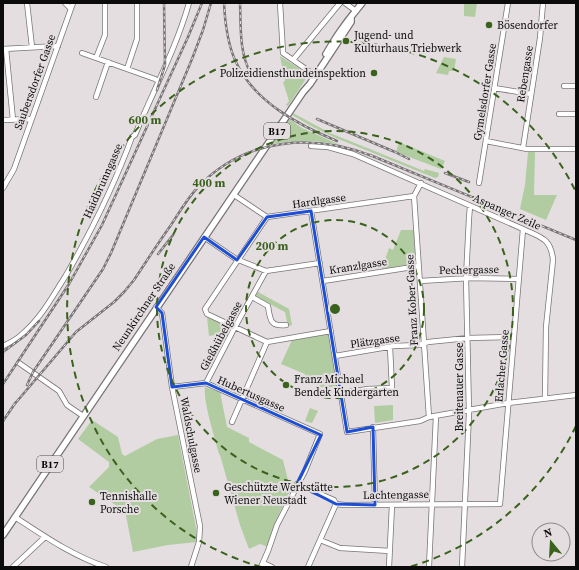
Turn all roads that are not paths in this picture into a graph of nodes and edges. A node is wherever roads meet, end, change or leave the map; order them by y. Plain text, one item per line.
1 (27, 3) edge
2 (65, 3) edge
3 (73, 3) edge
4 (105, 3) edge
5 (137, 3) edge
6 (189, 3) edge
7 (280, 3) edge
8 (340, 3) edge
9 (345, 3) edge
10 (362, 3) edge
11 (508, 3) edge
12 (543, 3) edge
13 (71, 9) junction
14 (356, 11) junction
15 (351, 18) junction
16 (58, 46) junction
17 (32, 47) junction
18 (5, 49) edge
19 (82, 54) dead end
20 (96, 58) junction
21 (293, 60) junction
22 (108, 62) junction
23 (127, 69) junction
24 (313, 74) junction
25 (158, 82) junction
26 (564, 86) dead end
27 (576, 86) edge
28 (494, 88) junction
29 (303, 92) junction
30 (531, 94) junction
31 (96, 97) dead end
32 (559, 114) dead end
33 (576, 114) edge
34 (31, 119) junction
35 (3, 120) edge
36 (13, 120) junction
37 (486, 141) junction
38 (311, 146) dead end
39 (523, 148) junction
40 (576, 149) edge
41 (421, 183) junction
42 (479, 183) dead end
43 (3, 188) edge
44 (234, 194) junction
45 (414, 196) junction
46 (470, 206) junction
47 (311, 211) junction
48 (267, 217) junction
49 (523, 229) junction
50 (204, 237) junction
51 (238, 260) junction
52 (320, 263) junction
53 (419, 266) junction
54 (266, 271) junction
55 (466, 278) junction
56 (518, 279) junction
57 (323, 281) junction
58 (420, 281) junction
59 (252, 297) junction
60 (156, 307) junction
61 (286, 325) dead end
62 (235, 327) junction
63 (331, 331) junction
64 (513, 337) junction
65 (468, 338) junction
66 (267, 342) junction
67 (424, 343) junction
68 (390, 347) junction
69 (3, 348) edge
70 (335, 356) junction
71 (19, 363) dead end
72 (206, 383) junction
73 (172, 387) junction
74 (342, 393) junction
75 (576, 395) edge
76 (546, 398) junction
77 (242, 400) junction
78 (508, 403) junction
79 (469, 410) junction
80 (83, 416) junction
81 (436, 416) junction
82 (429, 417) junction
83 (232, 422) dead end
84 (373, 427) junction
85 (297, 484) junction
86 (336, 504) junction
87 (431, 504) junction
88 (465, 504) junction
89 (500, 504) joint
90 (374, 505) junction
91 (392, 505) junction
92 (15, 516) junction
93 (3, 535) edge
94 (45, 537) junction
95 (320, 540) junction
96 (390, 551) junction
97 (262, 565) edge
98 (13, 567) edge
99 (106, 567) edge
100 (191, 567) edge
101 (272, 567) edge
102 (308, 567) edge
103 (389, 567) edge
104 (429, 567) edge
105 (462, 567) edge

1 - 17 street
2 - 13 street
3 - 13 street, Saubersdorfer Gasse
4 - 20 street
5 - 23 street
6 - 25 street, Haidbrunngasse
7 - 21 street
8 - 21 street
9 - 14 street
10 - 14 main road, Neunkirchner Straße / B17
11 - 28 street, Gymelsdorfer Gasse
12 - 30 street, Rebengasse
13 - 16 street, Saubersdorfer Gasse
14 - 15 main road, Neunkirchner Straße / B17
15 - 24 main road, Neunkirchner Straße / B17
15 - 29 main road, Neunkirchner Straße / B17
16 - 17 street
16 - 34 street, Saubersdorfer Gasse
17 - 18 street
18 - 36 street
19 - 20 street
20 - 22 street
21 - 24 street
22 - 23 street
22 - 31 street
23 - 25 street
24 - 29 main road, Neunkirchner Straße / B17
25 - 69 street, Haidbrunngasse
26 - 27 street
28 - 30 street
28 - 37 street, Gymelsdorfer Gasse
29 - 44 main road, Neunkirchner Straße / B17
30 - 39 street, Rebengasse
32 - 33 street
34 - 36 street
34 - 43 street, Saubersdorfer Gasse
35 - 36 street
37 - 39 street
37 - 42 street, Gymelsdorfer Gasse
38 - 41 street, Aspanger Zeile
39 - 40 street
41 - 45 street
41 - 46 street, Aspanger Zeile
44 - 48 street
44 - 50 main road, Neunkirchner Straße / B17
45 - 47 street, Hardlgasse
45 - 53 street, Franz Kober-Gasse
46 - 49 street, Aspanger Zeile
46 - 55 street, Breitenauer Gasse
47 - 48 street, Hardlgasse
47 - 52 street
48 - 51 street
49 - 56 street, Erlacher Gasse
49 - 76 street, Aspanger Zeile
50 - 51 street
50 - 60 main road, Neunkirchner Straße / B17
51 - 54 street
51 - 62 street
52 - 54 street
52 - 57 street
53 - 57 street, Kranzlgasse
53 - 58 street, Franz Kober-Gasse
54 - 59 street, Gießhübelgasse
55 - 56 street, Pechergasse
55 - 58 street, Pechergasse
55 - 65 street, Breitenauer Gasse
56 - 64 street, Erlacher Gasse
57 - 63 street
58 - 67 street, Franz Kober-Gasse
59 - 61 street, Gießhübelgasse
59 - 62 street, Gießhübelgasse
60 - 73 street, Waldschulgasse
60 - 80 main road, Neunkirchner Straße / B17
62 - 66 street
62 - 72 street, Gießhübelgasse
63 - 66 street
63 - 70 street
64 - 65 street, Plätzgasse
64 - 78 street, Erlacher Gasse
65 - 67 street, Plätzgasse
65 - 79 street, Breitenauer Gasse
66 - 77 street
67 - 68 street, Plätzgasse
67 - 82 street, Franz Kober-Gasse
68 - 70 street, Plätzgasse
68 - 74 street
70 - 74 street
71 - 80 street
72 - 73 street, Hubertusgasse
72 - 77 street, Hubertusgasse
73 - 100 street, Waldschulgasse
74 - 84 street
75 - 76 street
76 - 78 street
77 - 83 street
77 - 85 street, Hubertusgasse
78 - 79 street
78 - 89 street, Erlacher Gasse
79 - 81 street
79 - 88 street, Breitenauer Gasse
80 - 92 main road, Neunkirchner Straße / B17
81 - 82 street
81 - 87 street
82 - 84 street
84 - 90 street
85 - 86 street
85 - 97 street
86 - 90 street, Lachtengasse
86 - 95 street
87 - 88 street, Lachtengasse
87 - 91 street, Lachtengasse
87 - 104 street
88 - 89 street, Lachtengasse
88 - 105 street, Breitenauer Gasse
90 - 91 street, Lachtengasse
91 - 96 street
92 - 93 main road, Neunkirchner Straße / B17
92 - 94 street
94 - 98 street
94 - 99 street
95 - 96 street
95 - 102 street
96 - 103 street
97 - 101 street

